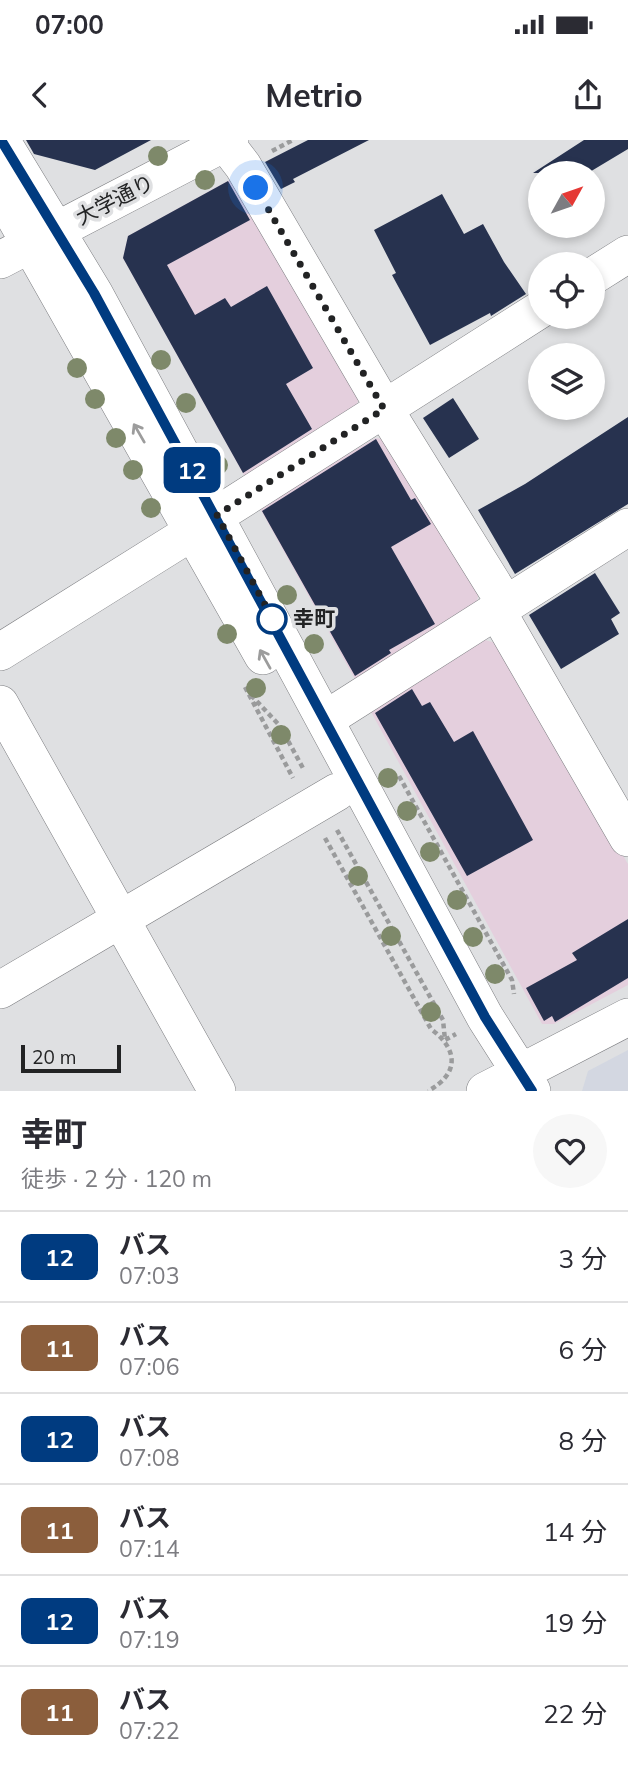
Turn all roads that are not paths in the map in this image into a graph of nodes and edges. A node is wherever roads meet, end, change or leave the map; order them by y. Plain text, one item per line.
1 (1, 140) edge
2 (226, 141) edge
3 (0, 191) edge
4 (29, 245) edge
5 (628, 254) edge
6 (605, 268) edge
7 (528, 317) edge
8 (384, 409) junction
9 (206, 523) junction
10 (628, 527) edge
11 (501, 608) junction
12 (0, 652) edge
13 (0, 704) edge
14 (326, 719) junction
15 (323, 800) junction
16 (628, 838) edge
17 (121, 919) junction
18 (0, 990) edge
19 (628, 1017) edge
20 (507, 1086) edge
21 (217, 1091) edge

1 - 4 street
2 - 4 street, 大学通り
2 - 8 street
3 - 4 street
4 - 9 street
5 - 6 street
7 - 8 street
8 - 9 street
8 - 11 street
9 - 12 street
9 - 14 street
15 -> 9 street
10 - 11 street
11 - 14 street
11 - 16 street
13 - 17 street
14 - 20 street
15 - 17 street
15 - 20 street
17 - 18 street
17 - 21 street
19 - 20 street

